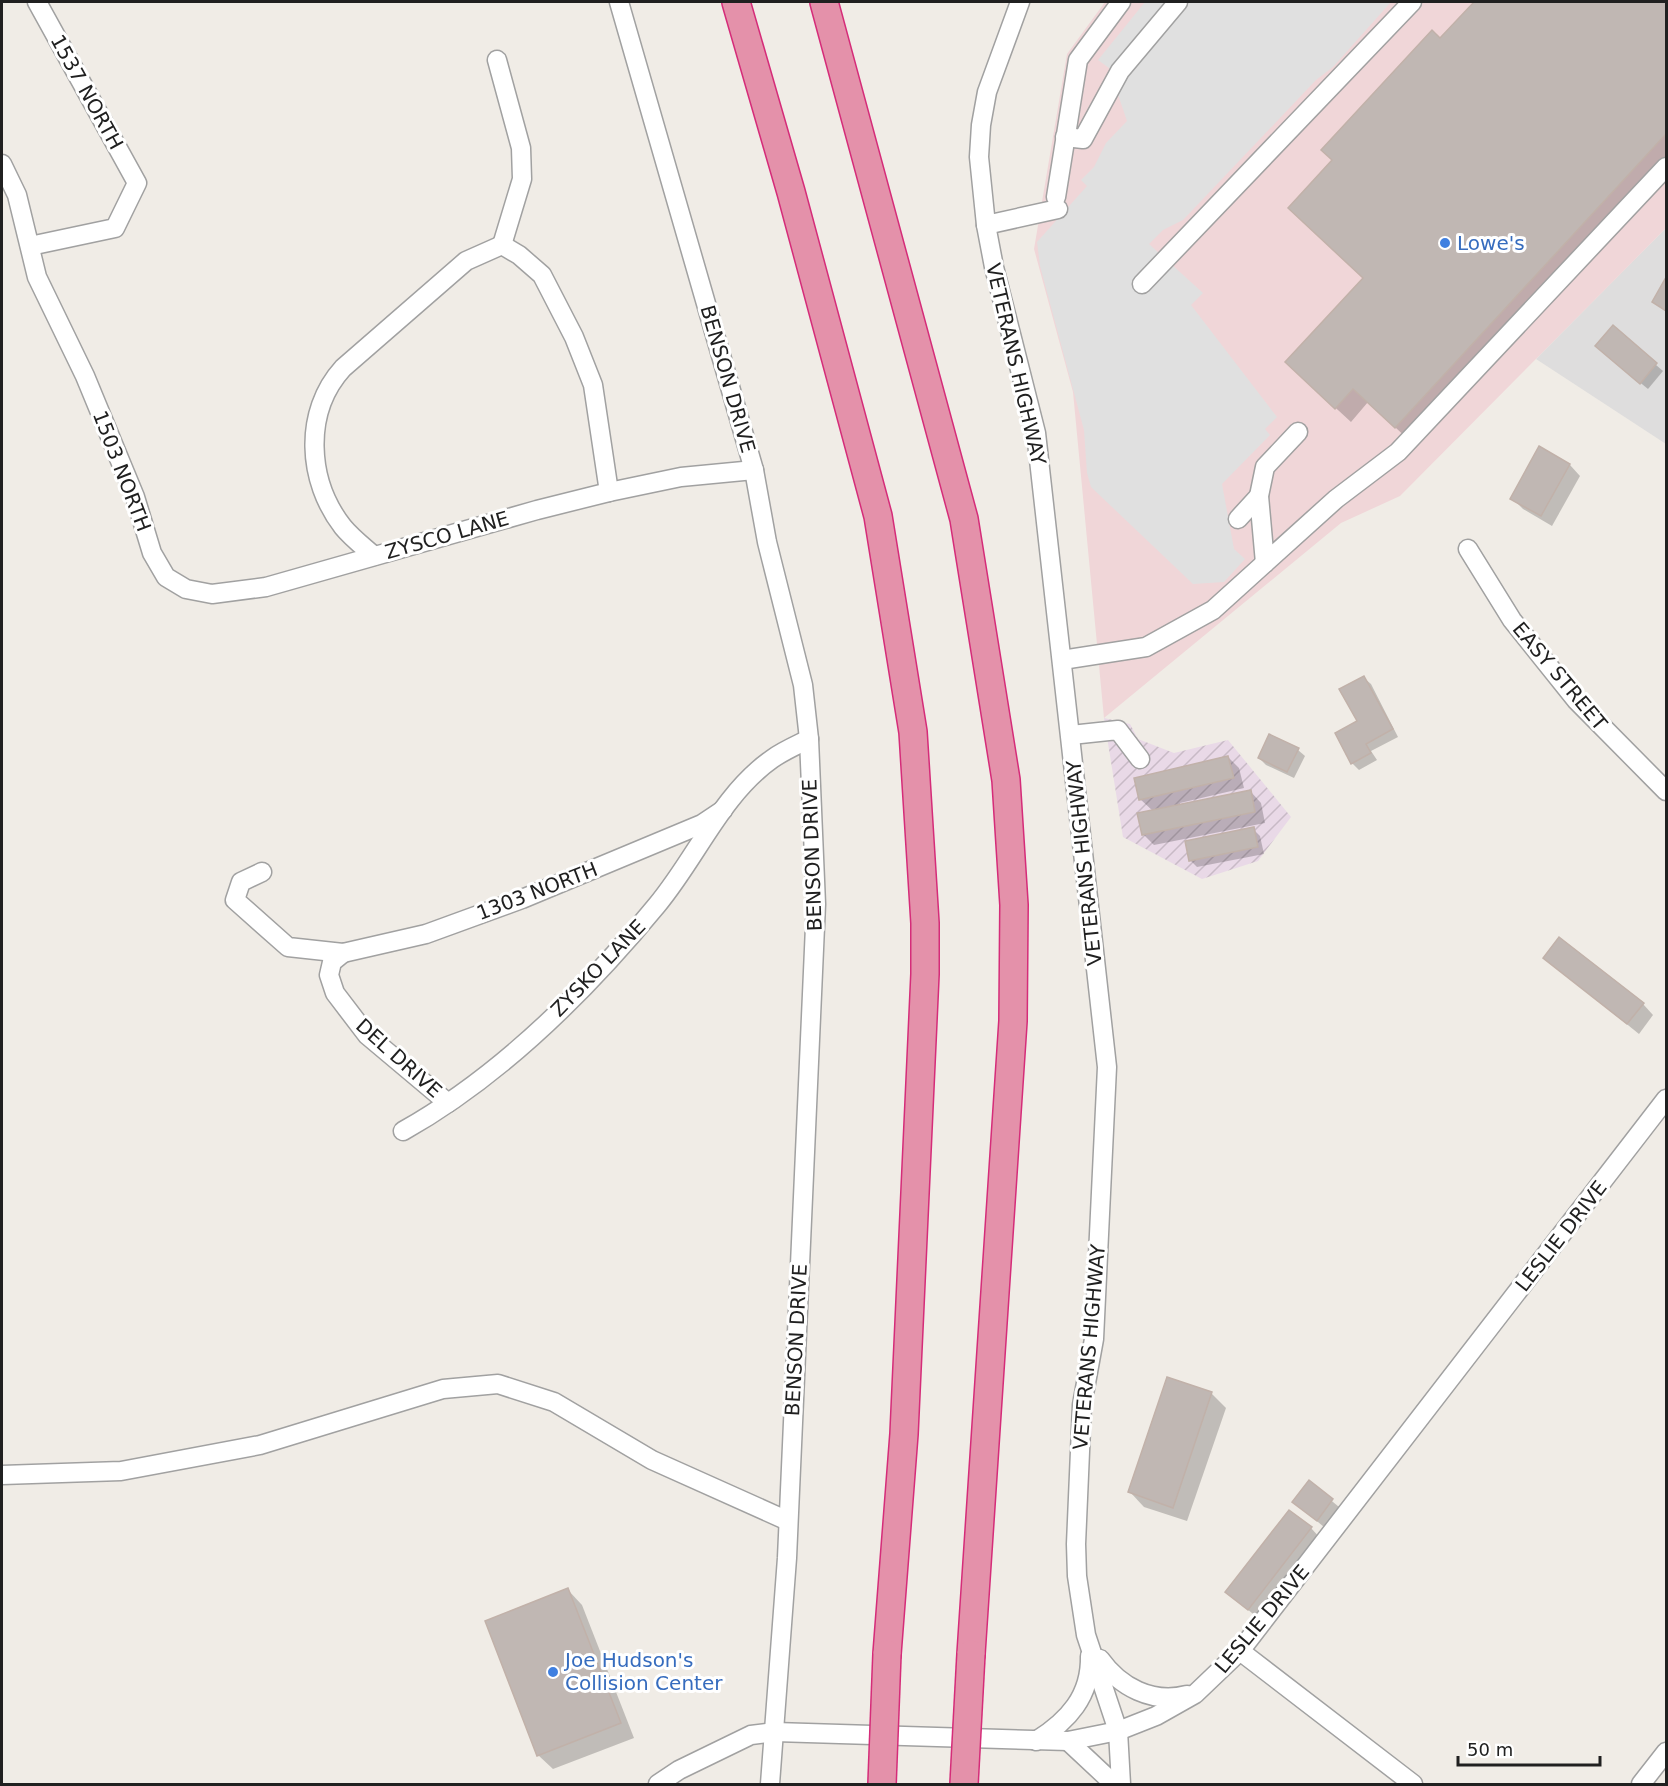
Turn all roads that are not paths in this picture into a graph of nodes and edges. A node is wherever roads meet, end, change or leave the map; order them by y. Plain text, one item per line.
1 (37, 2) edge
2 (619, 2) edge
3 (736, 2) edge
4 (824, 2) edge
5 (1020, 2) edge
6 (1121, 2) edge
7 (1178, 2) edge
8 (1413, 2) edge
9 (497, 60) dead end
10 (1065, 137) junction
11 (2, 164) edge
12 (1666, 167) edge
13 (986, 225) junction
14 (502, 245) junction
15 (30, 246) junction
16 (1142, 284) dead end
17 (1298, 432) dead end
18 (754, 470) junction
19 (609, 492) junction
20 (1259, 496) junction
21 (1238, 519) dead end
22 (1468, 549) dead end
23 (374, 556) junction
24 (1265, 563) junction
25 (1062, 660) junction
26 (1071, 735) junction
27 (808, 739) junction
28 (1140, 759) dead end
29 (1666, 791) edge
30 (723, 810) junction
31 (262, 872) dead end
32 (343, 953) junction
33 (1666, 1099) edge
34 (448, 1103) junction
35 (403, 1131) dead end
36 (2, 1475) edge
37 (788, 1521) junction
38 (1090, 1645) junction
39 (1240, 1651) junction
40 (1195, 1694) junction
41 (1118, 1731) junction
42 (775, 1732) junction
43 (1036, 1741) junction
44 (1068, 1741) junction
45 (1666, 1752) edge
46 (658, 1785) edge
47 (770, 1785) edge
48 (882, 1785) edge
49 (964, 1785) edge
50 (1114, 1785) edge
51 (1121, 1785) edge
52 (1413, 1785) edge
53 (1641, 1785) edge

1 - 15 street, 1537 NORTH
2 - 18 street, BENSON DRIVE
3 - 48 highway, bridge
4 - 49 highway, bridge
5 - 13 street, VETERANS HIGHWAY
6 - 10 street
7 - 10 street
8 - 16 street
9 - 14 street
10 - 13 street
11 - 15 street, 1503 NORTH
12 - 24 street
13 - 25 street, VETERANS HIGHWAY
14 - 19 street
14 - 23 street, ZYSCO LANE
15 - 23 street, 1503 NORTH
17 - 20 street
18 - 19 street, ZYSCO LANE
18 - 27 street, BENSON DRIVE
19 - 23 street, ZYSCO LANE
20 - 21 street
20 - 24 street
22 - 29 street, EASY STREET
24 - 25 street
25 - 26 street, VETERANS HIGHWAY
26 - 28 street
26 - 38 street, VETERANS HIGHWAY
27 - 30 street
27 - 37 street, BENSON DRIVE
30 - 32 street, 1303 NORTH
30 - 34 street, ZYSKO LANE
31 - 32 street, 1303 NORTH
32 - 34 street, DEL DRIVE
33 - 39 street, LESLIE DRIVE
34 - 35 street, ZYSKO LANE
36 - 37 street
37 - 42 street, BENSON DRIVE
38 - 40 street
38 - 41 street, VETERANS HIGHWAY
38 - 43 street
39 - 40 street, LESLIE DRIVE
39 - 52 street
40 - 41 street, LESLIE DRIVE
41 - 44 street, LESLIE DRIVE
41 - 51 street, VETERANS HIGHWAY
42 - 43 street, LESLIE DRIVE
42 - 46 street, LESLIE DRIVE
42 - 47 street, BENSON DRIVE
43 - 44 street, LESLIE DRIVE
44 - 50 street
45 - 53 street

